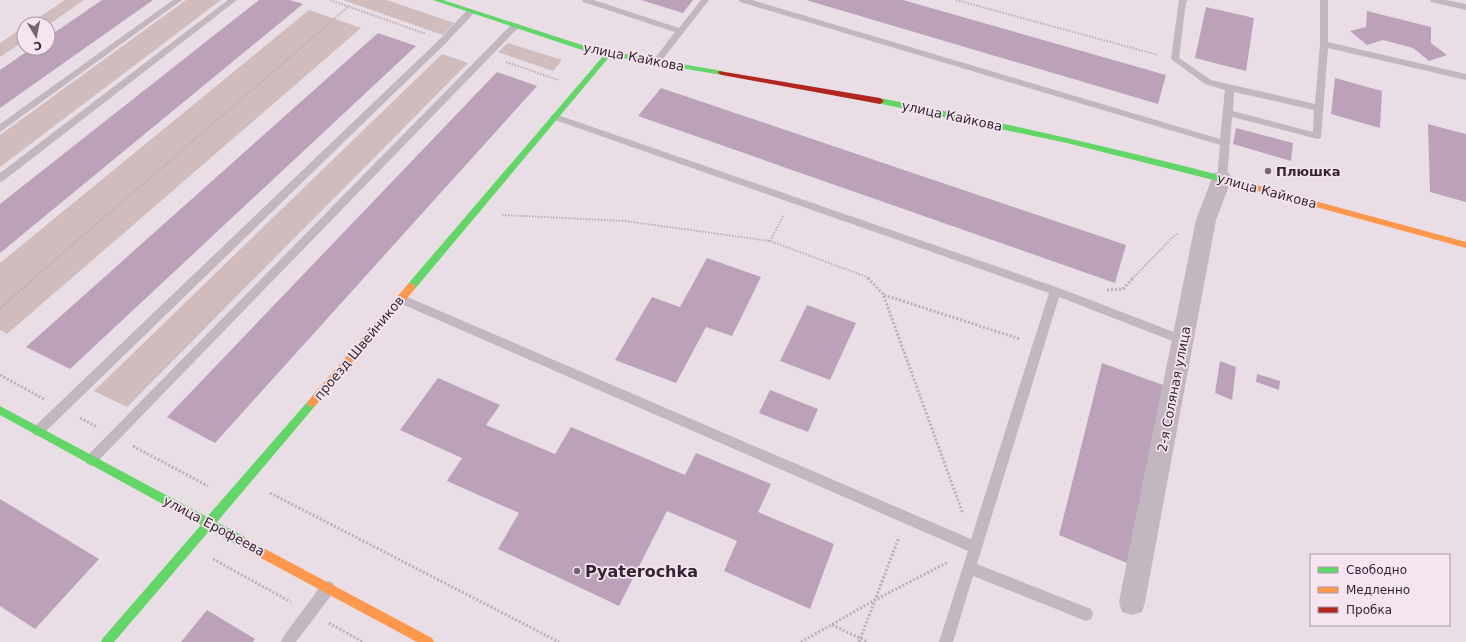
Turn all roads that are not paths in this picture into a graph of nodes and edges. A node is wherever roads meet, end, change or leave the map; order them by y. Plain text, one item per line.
1 (178, 0) edge
2 (233, 0) edge
3 (436, 0) edge
4 (586, 0) edge
5 (705, 0) edge
6 (743, 0) edge
7 (1184, 0) edge
8 (1324, 0) edge
9 (1434, 0) edge
10 (1466, 7) edge
11 (470, 12) junction
12 (515, 26) junction
13 (680, 30) junction
14 (1324, 44) junction
15 (609, 53) junction
16 (656, 62) junction
17 (1466, 77) edge
18 (1230, 88) junction
19 (1319, 108) junction
20 (1229, 113) junction
21 (555, 117) junction
22 (0, 129) edge
23 (1224, 143) junction
24 (0, 178) edge
25 (1222, 178) junction
26 (1466, 245) edge
27 (1055, 291) junction
28 (400, 299) junction
29 (1183, 340) junction
30 (0, 410) edge
31 (38, 431) junction
32 (91, 460) junction
33 (210, 524) junction
34 (976, 548) junction
35 (970, 568) junction
36 (328, 588) junction
37 (1132, 602) dead end
38 (1086, 614) dead end
39 (107, 642) edge
40 (288, 642) edge
41 (428, 642) edge
42 (946, 642) edge

1 - 22 lane
2 - 24 lane
3 - 11 street, улица Кайкова
4 - 13 lane
5 - 13 lane
6 - 23 lane
7 - 18 lane
8 - 14 lane
9 - 10 lane
11 - 12 street, улица Кайкова
11 - 31 lane
12 - 15 street, улица Кайкова
12 - 32 lane
13 - 16 lane
14 - 17 lane
14 - 19 lane
15 - 16 street, улица Кайкова
15 - 21 street, проезд Швейников
16 - 25 street, улица Кайкова
18 - 19 lane
18 - 20 lane
19 - 20 lane
20 - 23 lane
21 - 27 lane
21 - 28 street, проезд Швейников
23 - 25 lane
25 - 26 street, улица Кайкова
25 - 29 street, 2-я Соляная улица
27 - 29 lane
27 - 34 lane
28 - 33 street, проезд Швейников
28 - 34 lane
29 - 37 street, 2-я Соляная улица
30 - 31 street, улица Ерофеева
31 - 32 street, улица Ерофеева
32 - 33 street, улица Ерофеева
33 - 36 street, улица Ерофеева
33 - 39 street, проезд Швейников
34 - 35 lane
35 - 38 lane
35 - 42 lane
36 - 40 lane
36 - 41 street, улица Ерофеева

